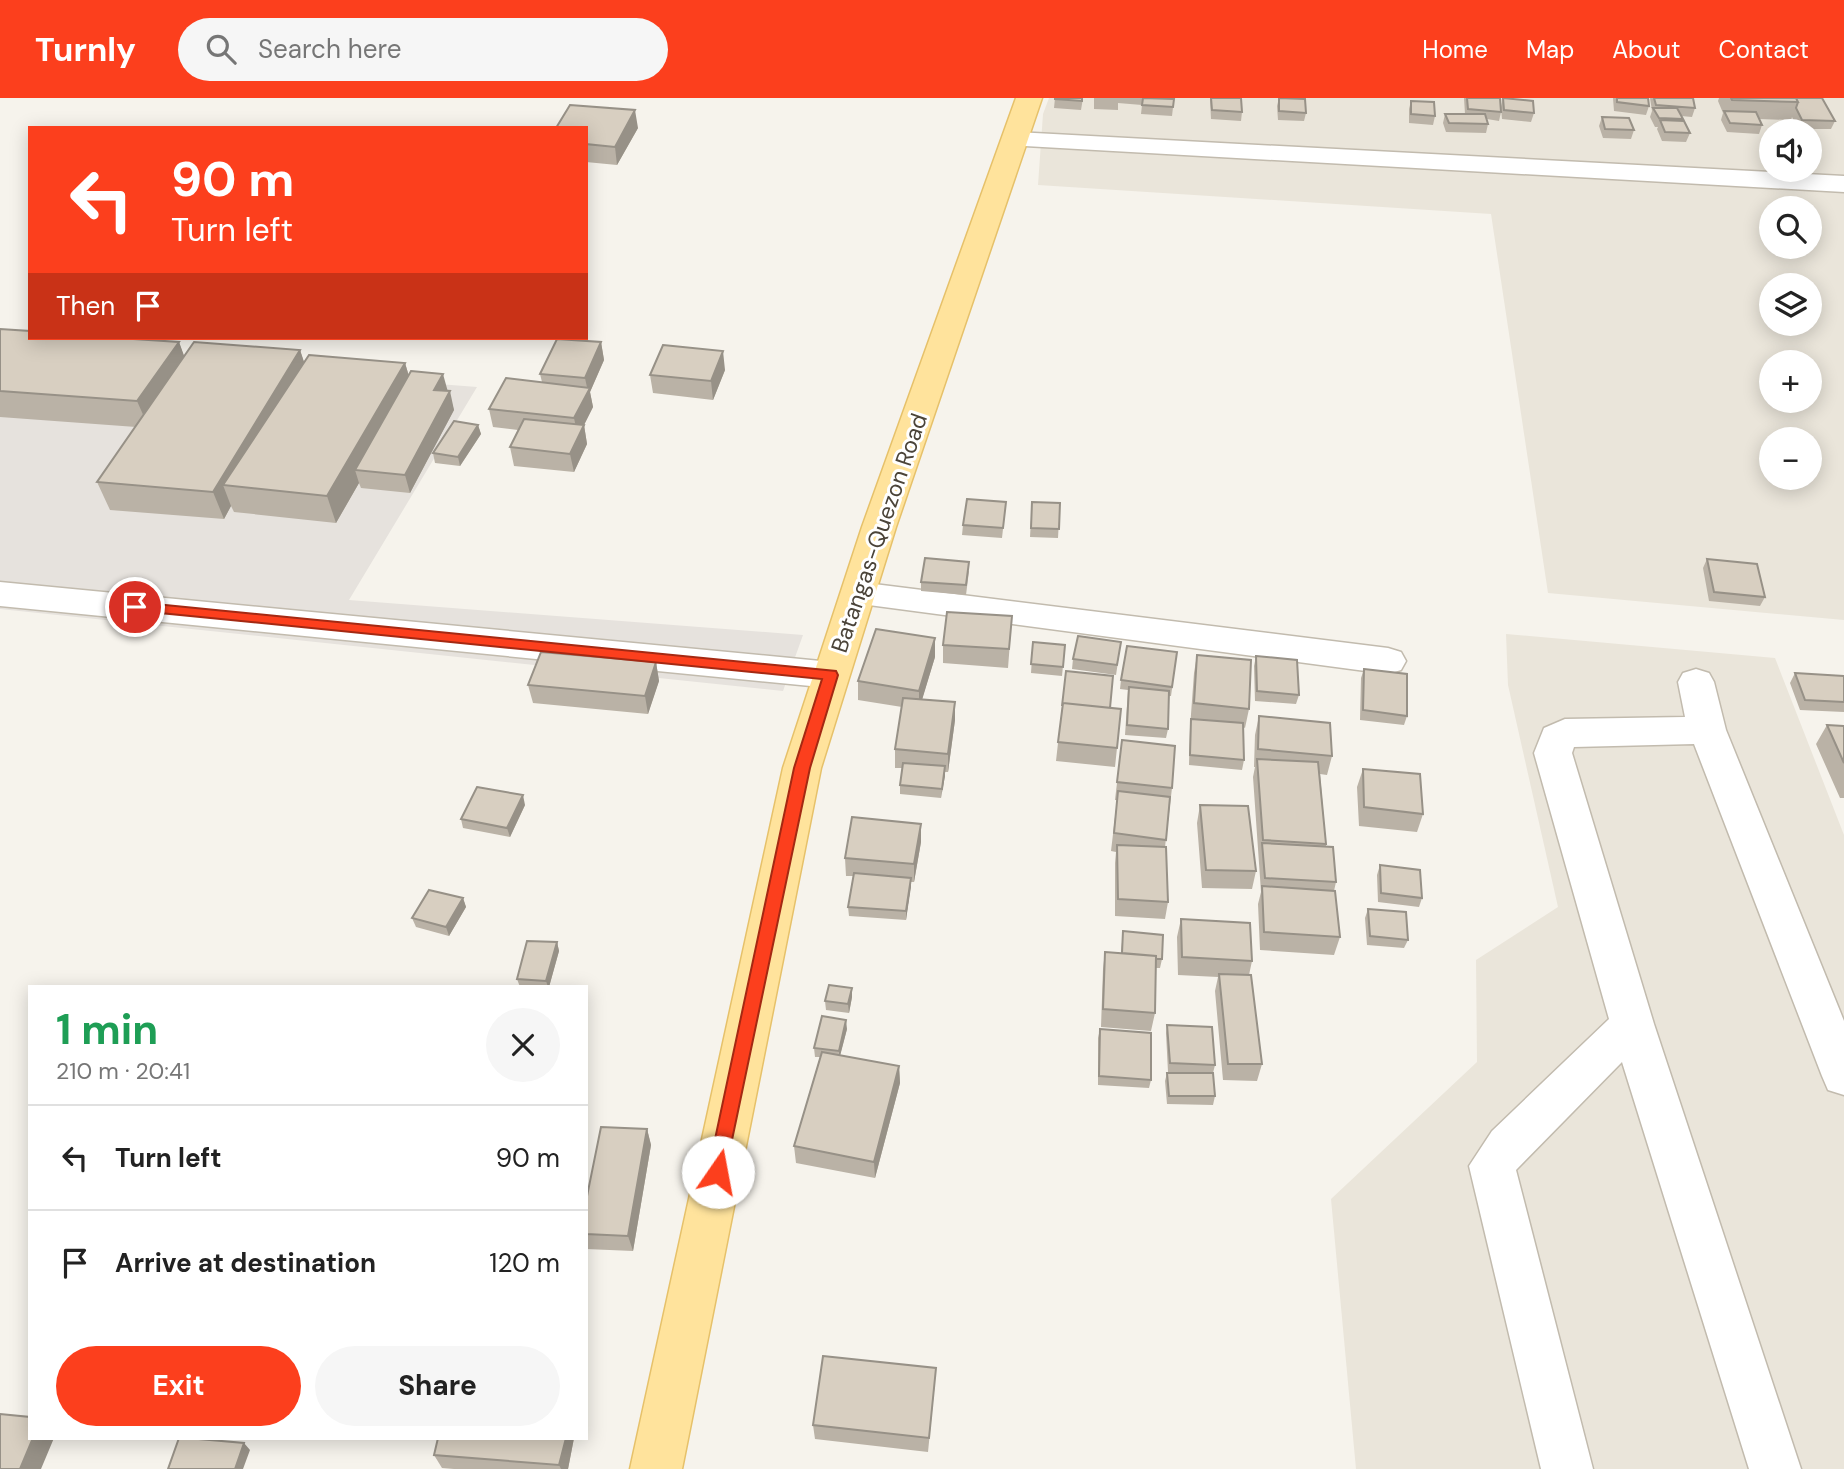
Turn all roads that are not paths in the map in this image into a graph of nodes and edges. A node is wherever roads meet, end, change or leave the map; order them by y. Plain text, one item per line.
1 (1029, 98) edge
2 (1015, 140) junction
3 (1844, 184) edge
4 (0, 594) edge
5 (858, 594) junction
6 (1388, 662) dead end
7 (831, 675) junction
8 (1696, 682) dead end
9 (1707, 730) junction
10 (1632, 1024) junction
11 (1844, 1076) edge
12 (656, 1469) edge
13 (1567, 1469) edge
14 (1775, 1469) edge

1 - 2 main road, Batangas-Quezon Road
2 - 3 street
2 - 5 main road, Batangas-Quezon Road
4 - 7 street
5 - 6 street
5 - 7 main road, Batangas-Quezon Road
7 - 12 main road, Batangas-Quezon Road
8 - 9 street
9 - 10 street
9 - 11 street
10 - 13 street
10 - 14 street

